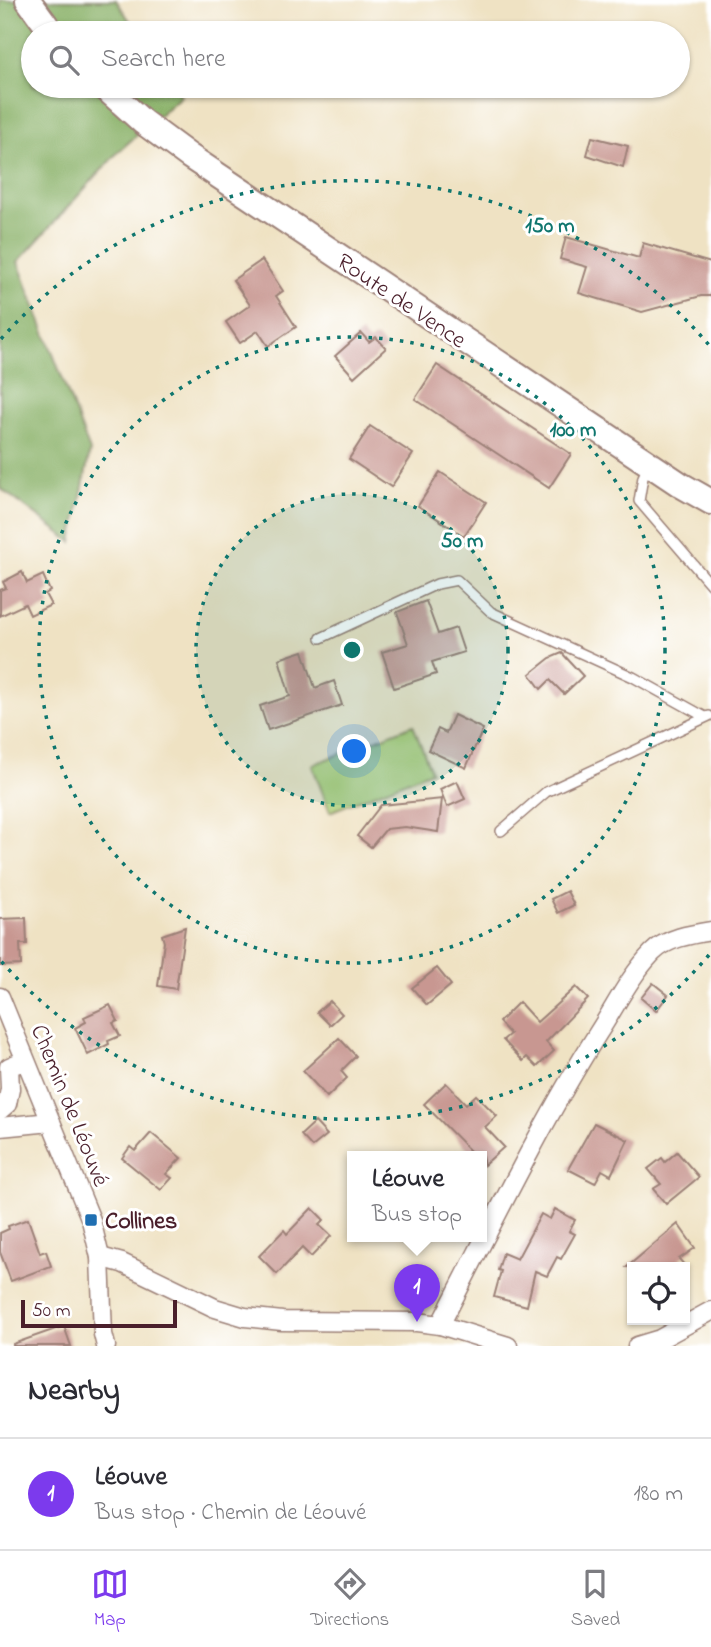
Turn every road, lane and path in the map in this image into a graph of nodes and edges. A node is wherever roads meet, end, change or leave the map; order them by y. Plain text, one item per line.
1 (28, 0) edge
2 (43, 21) edge
3 (116, 98) edge
4 (649, 464) junction
5 (711, 502) edge
6 (711, 585) edge
7 (321, 638) dead end
8 (708, 716) edge
9 (501, 831) dead end
10 (711, 931) edge
11 (0, 997) edge
12 (25, 1060) junction
13 (0, 1110) edge
14 (51, 1122) junction
15 (0, 1126) edge
16 (487, 1236) edge
17 (484, 1242) edge
18 (100, 1257) junction
19 (711, 1311) edge
20 (440, 1325) junction
21 (106, 1346) edge
22 (508, 1346) edge
23 (637, 1346) edge

1 - 2 main road
3 - 4 main road, Route de Vence
4 - 5 main road, Route de Vence
4 - 6 lane
7 - 8 lane
8 - 9 lane
10 - 16 street
11 - 12 street, Chemin de Léouvé
12 - 13 street
12 - 14 street, Chemin de Léouvé
14 - 15 street
14 - 18 street, Chemin de Léouvé
17 - 20 street
18 - 20 street
18 - 21 street, Chemin de Léouvé
19 - 23 street
20 - 22 street

